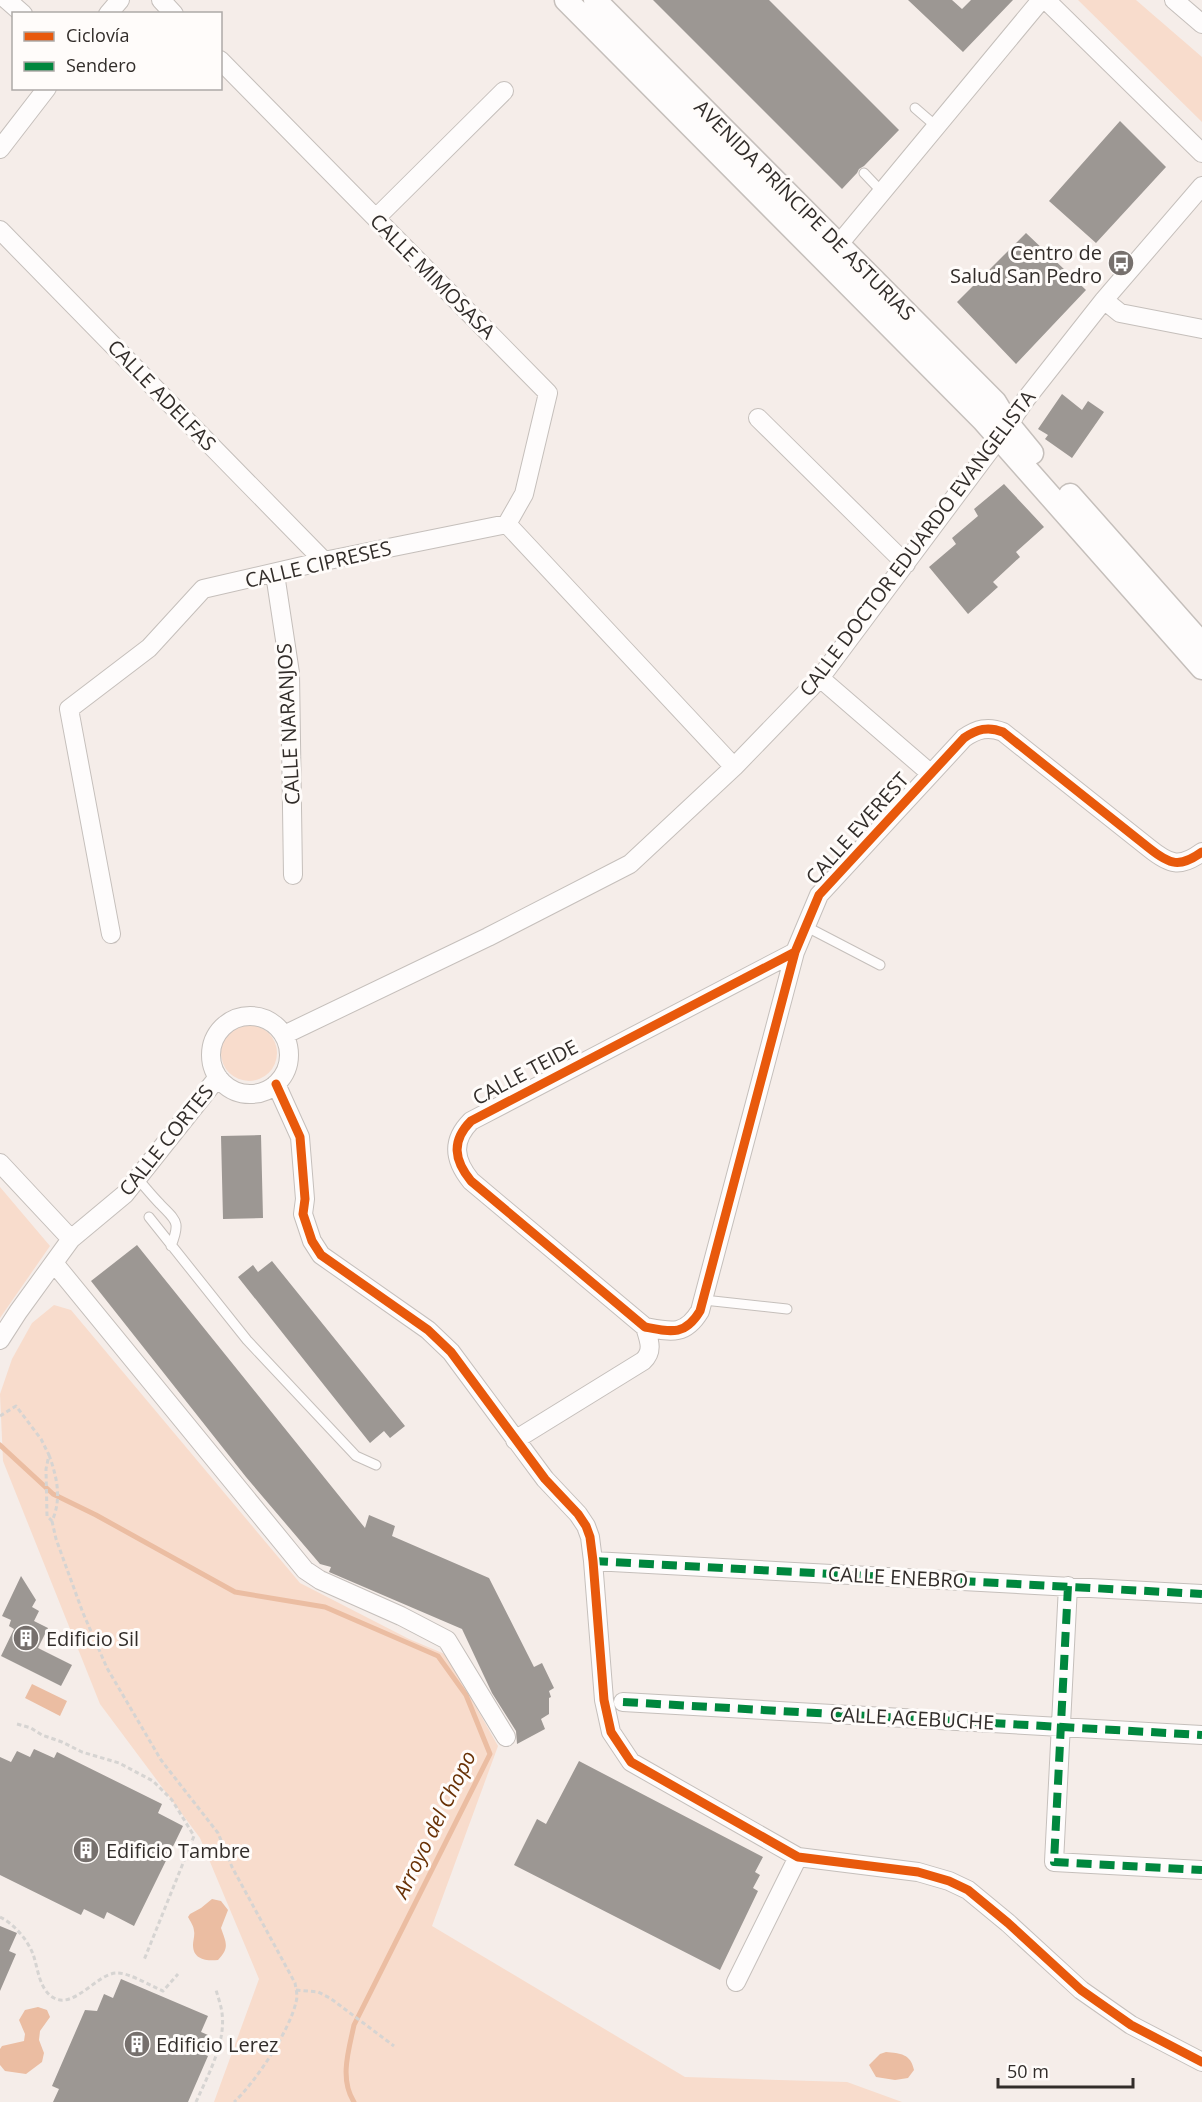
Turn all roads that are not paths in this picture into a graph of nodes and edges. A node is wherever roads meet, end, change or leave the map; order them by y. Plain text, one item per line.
1 (7, 0) edge
2 (120, 0) edge
3 (161, 0) edge
4 (566, 0) edge
5 (595, 0) edge
6 (1041, 0) edge
7 (1046, 0) edge
8 (1174, 0) edge
9 (0, 8) edge
10 (21, 12) edge
11 (110, 12) edge
12 (172, 12) edge
13 (1202, 24) edge
14 (222, 62) edge
15 (45, 90) edge
16 (504, 91) dead end
17 (915, 108) dead end
18 (937, 127) junction
19 (0, 149) edge
20 (1202, 153) edge
21 (864, 173) dead end
22 (1202, 186) edge
23 (882, 192) junction
24 (376, 218) junction
25 (0, 230) edge
26 (839, 244) junction
27 (1104, 300) junction
28 (1202, 329) edge
29 (758, 418) dead end
30 (1004, 431) junction
31 (507, 524) junction
32 (324, 561) junction
33 (906, 564) junction
34 (275, 574) junction
35 (1202, 644) edge
36 (1202, 668) edge
37 (820, 678) junction
38 (734, 767) junction
39 (930, 773) junction
40 (1202, 852) edge
41 (293, 875) dead end
42 (805, 926) junction
43 (111, 934) dead end
44 (795, 952) junction
45 (880, 965) dead end
46 (284, 1035) junction
47 (218, 1077) junction
48 (276, 1084) junction
49 (0, 1163) edge
50 (137, 1178) junction
51 (149, 1217) dead end
52 (71, 1239) junction
53 (171, 1246) junction
54 (54, 1263) junction
55 (704, 1299) junction
56 (786, 1309) dead end
57 (645, 1327) junction
58 (0, 1340) edge
59 (515, 1440) junction
60 (376, 1465) dead end
61 (593, 1561) junction
62 (1068, 1586) junction
63 (1202, 1594) edge
64 (623, 1702) dead end
65 (1062, 1727) junction
66 (1202, 1735) edge
67 (506, 1737) dead end
68 (798, 1857) junction
69 (1202, 1870) edge
70 (736, 1982) dead end
71 (1202, 2062) edge

1 - 9 street
1 - 10 street
2 - 11 street
3 - 12 street
4 - 30 street, AVENIDA PRÍNCIPE DE ASTURIAS
5 - 26 street, AVENIDA PRÍNCIPE DE ASTURIAS
6 - 18 street
7 - 20 street
8 - 13 street
14 - 24 street, CALLE MIMOSASA
15 - 19 street
16 - 24 street
17 - 18 lane
18 - 23 street
21 - 23 lane
22 - 27 street, CALLE DOCTOR EDUARDO EVANGELISTA
23 - 26 street
24 - 31 street, CALLE MIMOSASA
25 - 32 street, CALLE ADELFAS
26 - 30 street, AVENIDA PRÍNCIPE DE ASTURIAS
27 - 28 street
27 - 30 street, CALLE DOCTOR EDUARDO EVANGELISTA
29 - 33 street
30 - 33 street, CALLE DOCTOR EDUARDO EVANGELISTA
30 - 35 street
30 - 36 street
31 - 32 street, CALLE CIPRESES
31 - 38 street
32 - 34 street, CALLE CIPRESES
33 - 37 street, CALLE DOCTOR EDUARDO EVANGELISTA
34 - 41 street, CALLE NARANJOS
34 - 43 street, CALLE CIPRESES
37 - 38 street, CALLE DOCTOR EDUARDO EVANGELISTA
37 - 39 street
38 - 46 street, CALLE DOCTOR EDUARDO EVANGELISTA
39 - 40 street, CALLE EVEREST
39 - 42 street, CALLE EVEREST
42 - 44 street, CALLE EVEREST
42 - 45 lane
44 - 55 street, CALLE EVEREST
44 - 57 street, CALLE TEIDE
46 - 47 street
46 - 48 street
47 - 48 street
47 - 50 street, CALLE CORTES
48 - 59 street
49 - 52 street
50 - 52 street, CALLE CORTES
50 - 53 lane
51 - 53 lane
52 - 54 street, CALLE CORTES
53 - 60 lane
54 - 58 street, CALLE CORTES
54 - 67 street
55 - 56 lane
55 - 57 street, CALLE EVEREST
57 - 59 street
59 - 61 street
61 - 62 street, CALLE ENEBRO
61 - 68 street
62 - 63 street, CALLE ENEBRO
62 - 65 street
64 - 65 street, CALLE ACEBUCHE
65 - 66 street, CALLE ACEBUCHE
65 - 69 street
68 - 70 street
68 - 71 street

